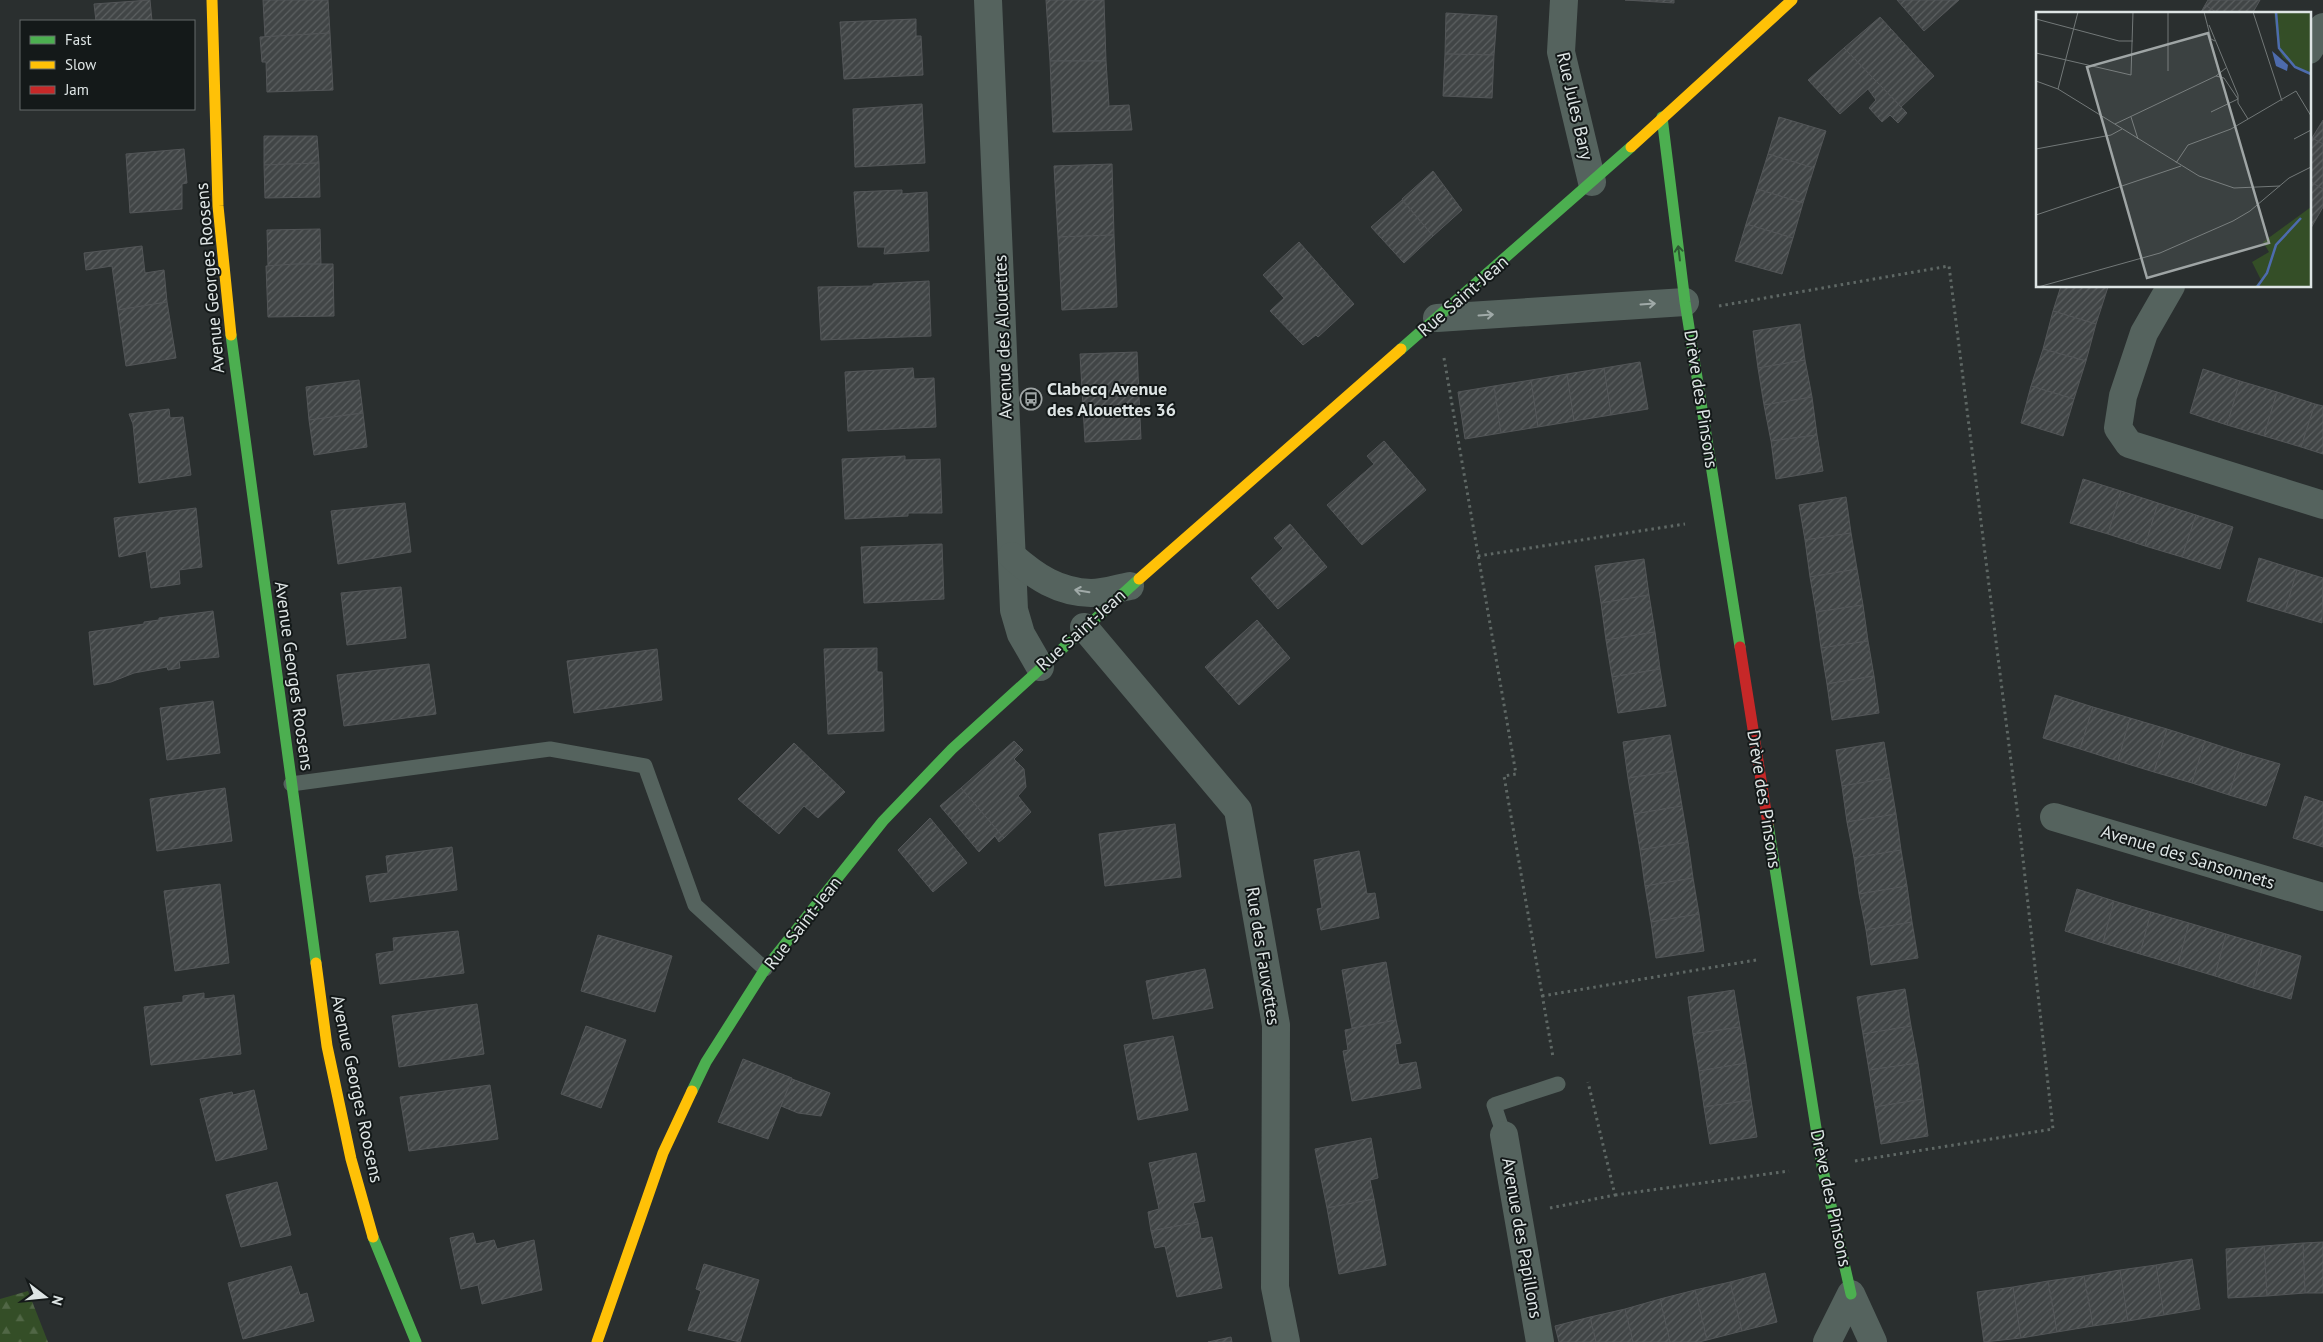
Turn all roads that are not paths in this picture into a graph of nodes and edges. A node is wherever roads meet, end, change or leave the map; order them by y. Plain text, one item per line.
1 (212, 0) edge
2 (988, 0) edge
3 (1564, 0) edge
4 (1792, 0) edge
5 (2323, 27) edge
6 (2310, 48) edge
7 (1662, 117) junction
8 (1592, 182) junction
9 (2170, 288) edge
10 (1686, 306) junction
11 (1437, 318) junction
12 (2323, 505) edge
13 (1012, 556) junction
14 (1130, 586) junction
15 (1084, 627) junction
16 (1040, 667) junction
17 (291, 784) junction
18 (2054, 816) dead end
19 (2323, 897) edge
20 (766, 969) junction
21 (1558, 1084) road end
22 (1504, 1135) joint
23 (1851, 1294) junction
24 (416, 1342) edge
25 (597, 1342) edge
26 (1286, 1342) edge
27 (1540, 1342) edge
28 (1827, 1342) edge
29 (1873, 1342) edge

1 - 17 street, Avenue Georges Roosens
2 - 13 street, Avenue des Alouettes
3 - 8 street, Rue Jules Bary
4 - 7 street, Rue Saint-Jean
5 - 6 street
7 - 8 street, Rue Saint-Jean
10 -> 7 street, Drève des Pinsons
8 - 11 street, Rue Saint-Jean
9 - 12 street
11 -> 10 street
10 - 23 street, Drève des Pinsons
11 - 14 street, Rue Saint-Jean
14 -> 13 street, Rue Saint-Jean
13 - 16 street, Avenue des Alouettes
14 - 15 street, Rue Saint-Jean
15 - 16 street, Rue Saint-Jean
15 - 26 street, Rue des Fauvettes
16 - 20 street, Rue Saint-Jean
17 - 20 lane
17 - 24 street, Avenue Georges Roosens
18 - 19 street, Avenue des Sansonnets
20 - 25 street, Rue Saint-Jean
21 - 22 lane
22 - 27 street, Avenue des Papillons
23 - 28 street
23 - 29 street, Drève des Pinsons

